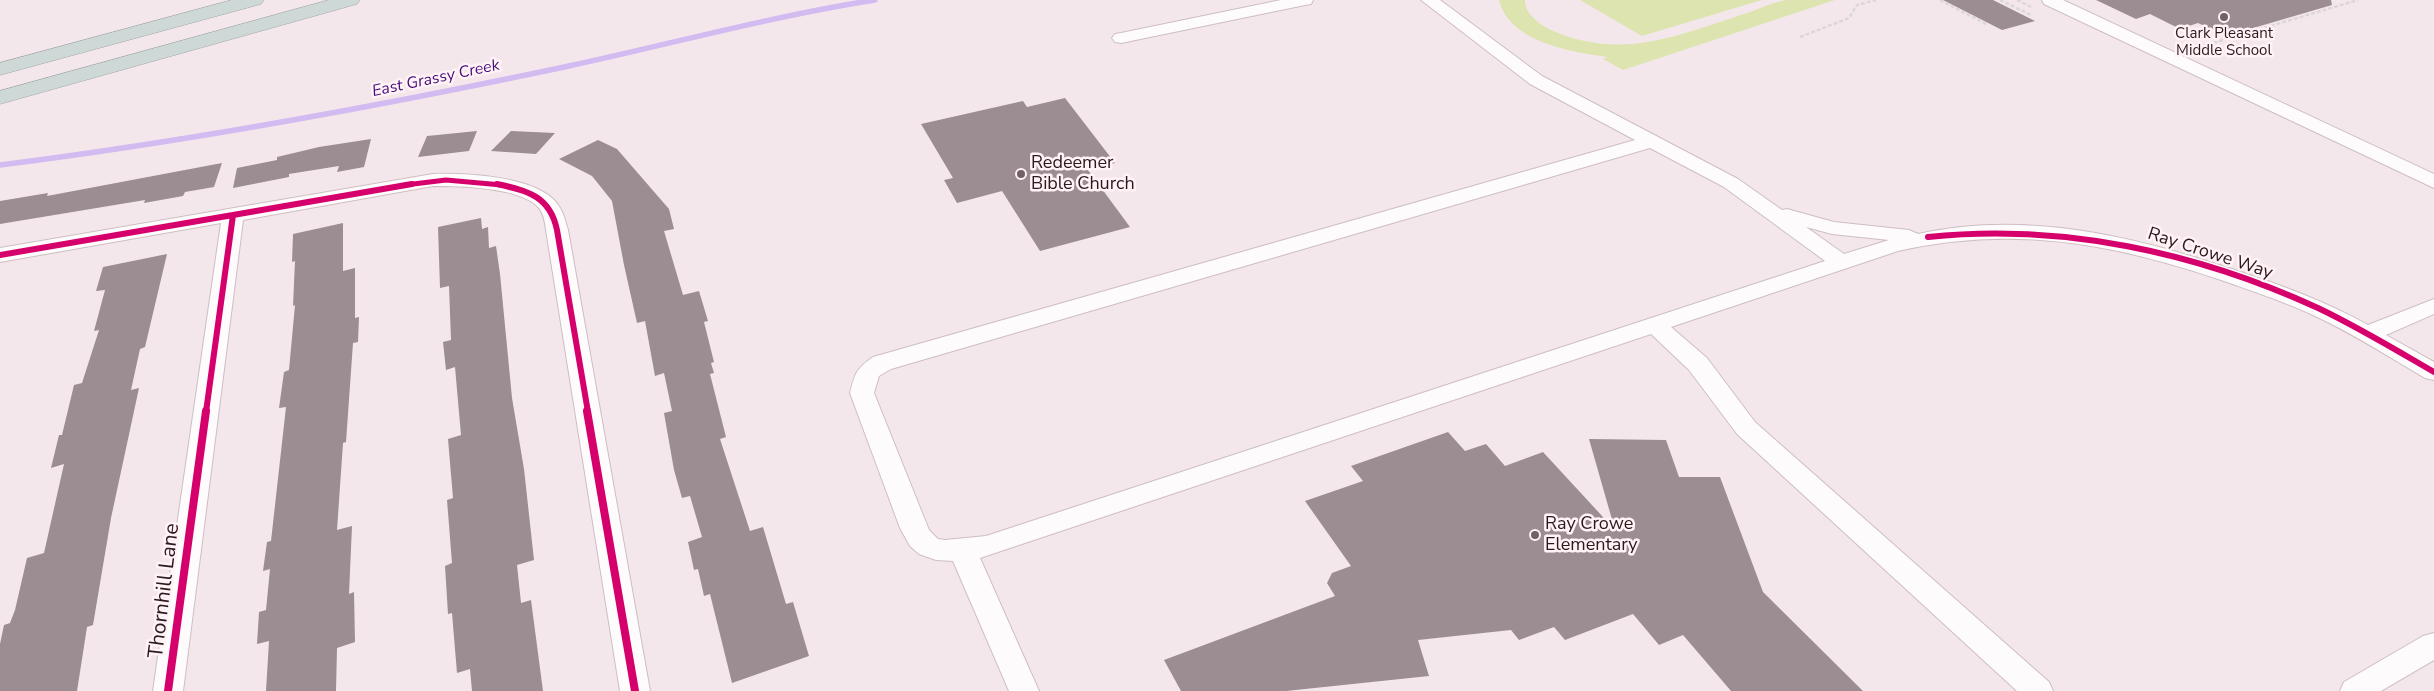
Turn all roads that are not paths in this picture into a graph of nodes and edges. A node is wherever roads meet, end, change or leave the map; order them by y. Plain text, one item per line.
1 (254, 0) edge
2 (350, 0) edge
3 (1305, 0) edge
4 (1430, 0) edge
5 (2050, 0) edge
6 (1121, 38) dead end
7 (0, 69) edge
8 (0, 98) edge
9 (1654, 141) junction
10 (2434, 182) edge
11 (1766, 208) junction
12 (233, 215) junction
13 (1928, 237) junction
14 (0, 255) edge
15 (1842, 263) junction
16 (2434, 306) edge
17 (1655, 325) junction
18 (2366, 334) junction
19 (2434, 372) edge
20 (962, 550) junction
21 (2434, 645) edge
22 (168, 691) edge
23 (636, 691) edge
24 (1024, 691) edge
25 (2038, 691) edge
26 (2355, 691) edge

1 - 7 highway
2 - 8 highway
3 - 6 street
4 - 9 street
5 - 10 street
9 - 11 street
9 - 20 street
11 - 13 street
11 - 15 street
12 - 14 street
12 - 22 street, Thornhill Lane
12 - 23 street
13 - 15 street
13 - 18 street, Ray Crowe Way
15 - 17 street
16 - 18 street
17 - 20 street
17 - 25 street
18 - 19 street, Ray Crowe Way
20 - 24 street
21 - 26 street

